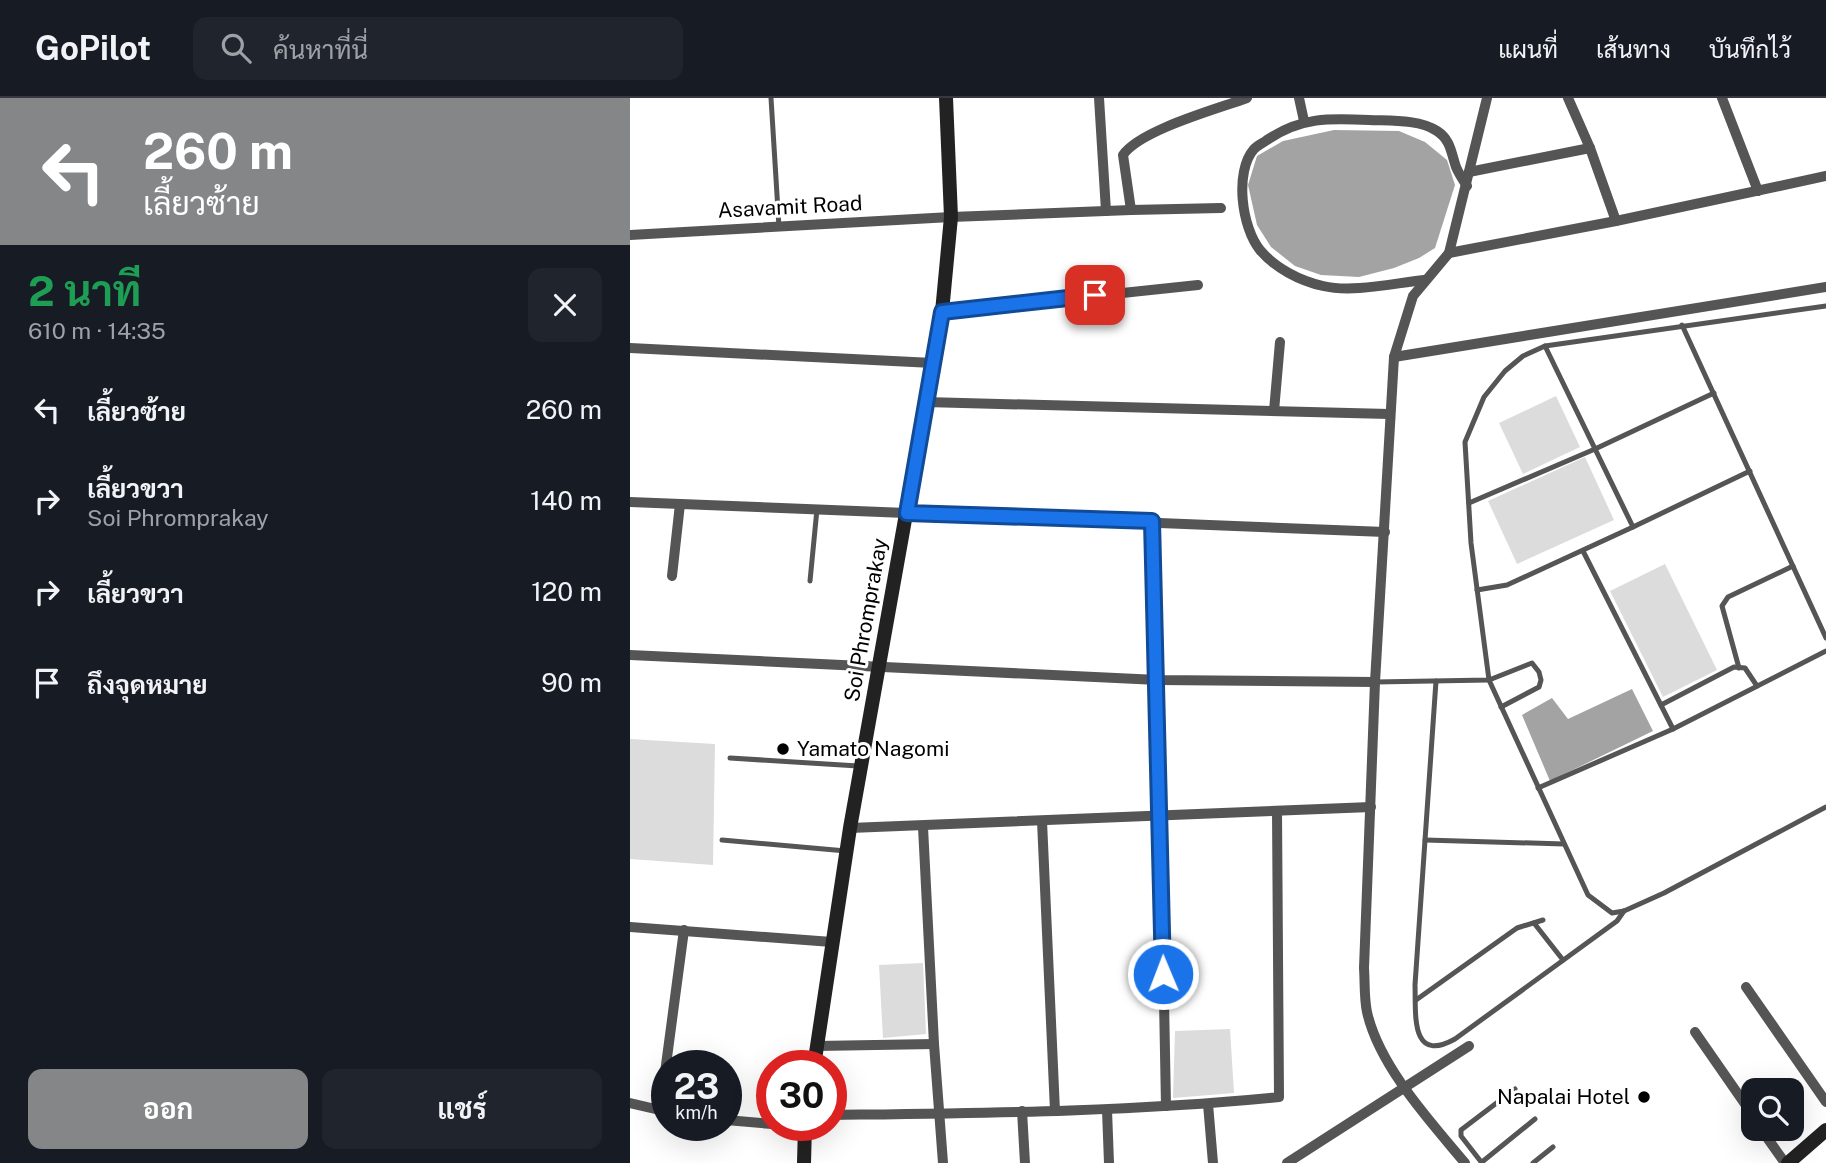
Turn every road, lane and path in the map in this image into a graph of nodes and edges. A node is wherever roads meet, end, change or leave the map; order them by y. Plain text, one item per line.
1 (771, 98) edge
2 (946, 98) edge
3 (1099, 98) edge
4 (1247, 98) edge
5 (1299, 98) edge
6 (1487, 98) edge
7 (1568, 98) edge
8 (1722, 98) edge
9 (1304, 121) junction
10 (1590, 148) junction
11 (1469, 172) junction
12 (1826, 176) edge
13 (1467, 186) junction
14 (1758, 191) junction
15 (1222, 208) dead end
16 (1131, 210) junction
17 (1106, 211) junction
18 (951, 216) junction
19 (1616, 221) junction
20 (779, 227) junction
21 (630, 235) edge
22 (1449, 253) junction
23 (1424, 281) junction
24 (1198, 285) dead end
25 (1826, 287) edge
26 (1826, 306) edge
27 (942, 312) junction
28 (1682, 325) junction
29 (1280, 342) dead end
30 (1545, 346) junction
31 (630, 348) edge
32 (1394, 357) junction
33 (933, 363) junction
34 (1714, 393) junction
35 (925, 402) junction
36 (1274, 411) junction
37 (1390, 414) junction
38 (1595, 449) junction
39 (1750, 471) junction
40 (630, 502) edge
41 (1469, 503) junction
42 (680, 504) junction
43 (817, 509) junction
44 (907, 513) junction
45 (1152, 521) junction
46 (1633, 527) junction
47 (1385, 532) junction
48 (1583, 551) junction
49 (1793, 566) junction
50 (672, 576) dead end
51 (810, 581) dead end
52 (1477, 590) junction
53 (1826, 638) edge
54 (1826, 651) edge
55 (630, 655) edge
56 (878, 666) junction
57 (1739, 668) junction
58 (1158, 680) junction
59 (1489, 680) junction
60 (1436, 681) junction
61 (1376, 682) junction
62 (1757, 686) junction
63 (1661, 705) junction
64 (1501, 707) junction
65 (1673, 729) junction
66 (730, 758) dead end
67 (861, 766) junction
68 (1538, 788) junction
69 (1371, 807) junction
70 (1826, 807) edge
71 (1277, 811) junction
72 (1160, 815) junction
73 (1042, 821) junction
74 (923, 827) junction
75 (850, 828) junction
76 (722, 840) dead end
77 (1425, 840) junction
78 (1564, 844) junction
79 (846, 851) junction
80 (1624, 911) junction
81 (1543, 920) dead end
82 (1534, 923) junction
83 (630, 927) edge
84 (684, 930) junction
85 (832, 942) junction
86 (1563, 960) junction
87 (1746, 987) dead end
88 (1416, 1000) junction
89 (1695, 1032) dead end
90 (934, 1044) junction
91 (1469, 1045) dead end
92 (817, 1046) junction
93 (670, 1050) edge
94 (816, 1050) edge
95 (1404, 1088) junction
96 (1515, 1089) dead end
97 (1741, 1098) edge
98 (1826, 1102) edge
99 (630, 1103) edge
100 (1208, 1104) junction
101 (1166, 1106) junction
102 (651, 1108) edge
103 (1107, 1110) junction
104 (1022, 1111) junction
105 (1055, 1111) junction
106 (941, 1114) junction
107 (847, 1115) edge
108 (1535, 1119) dead end
109 (1826, 1130) edge
110 (805, 1141) edge
111 (1771, 1141) edge
112 (1553, 1147) dead end
113 (804, 1163) edge
114 (943, 1163) edge
115 (1025, 1163) edge
116 (1109, 1163) edge
117 (1213, 1163) edge
118 (1287, 1163) edge
119 (1465, 1163) edge
120 (1482, 1163) edge
121 (1532, 1163) edge
122 (1788, 1163) edge

1 - 20 lane
2 - 18 street, Soi Phromprakay
3 - 17 street
4 - 16 street
5 - 9 street
6 - 11 street
7 - 10 street
8 - 14 street
9 - 13 street
9 - 23 street
10 - 11 street
10 - 19 street
11 - 13 street
12 - 14 street
13 - 22 street
14 - 19 street
15 - 16 street, Asavamit Road
16 - 17 street, Asavamit Road
17 - 18 street, Asavamit Road
18 - 20 street, Asavamit Road
18 - 27 street, Soi Phromprakay
19 - 22 street
20 - 21 street, Asavamit Road
22 - 23 street
23 - 32 street
24 - 27 street
25 - 32 street
26 - 28 lane
27 - 33 street, Soi Phromprakay
28 - 30 lane
28 - 34 lane
29 - 36 street
30 - 38 lane
30 - 41 lane
31 - 33 street
32 - 37 street
33 - 35 street, Soi Phromprakay
34 - 38 lane
34 - 39 lane
35 - 36 street
35 - 44 street, Soi Phromprakay
36 - 37 street
37 - 47 street
38 - 41 lane
38 - 46 lane
39 - 46 lane
39 - 49 lane
40 - 42 street
41 - 52 lane
42 - 43 street
42 - 50 street
43 - 44 street
43 - 51 lane
44 - 45 street
44 - 56 street, Soi Phromprakay
45 - 47 street
45 - 58 street
46 - 48 lane
47 - 61 street
48 - 52 lane
48 - 63 lane
49 - 53 lane
49 - 57 lane
52 - 59 lane
54 - 62 lane
55 - 56 street
56 - 58 street
56 - 67 street, Soi Phromprakay
57 - 62 lane
57 - 63 lane
58 - 61 street
58 - 72 street
59 - 60 lane
59 - 64 lane
59 - 64 lane
60 - 61 lane
60 - 77 lane
61 - 69 street
62 - 65 lane
63 - 65 lane
64 - 68 lane
65 - 68 lane
66 - 67 lane
67 - 75 street, Soi Phromprakay
68 - 78 lane
69 - 71 street
69 - 95 street
70 - 80 lane
71 - 72 street
71 - 100 street
72 - 73 street
72 - 101 street
73 - 74 street
73 - 105 street
74 - 75 street
74 - 90 street
75 - 79 street, Soi Phromprakay
76 - 79 lane
77 - 78 lane
77 - 88 lane
78 - 80 lane
79 - 85 street, Soi Phromprakay
80 - 86 lane
81 - 82 lane
82 - 86 lane
82 - 88 lane
83 - 84 street
84 - 85 street
84 - 93 street
85 - 92 street, Soi Phromprakay
86 - 88 lane
87 - 98 street
89 - 97 street
90 - 92 street
90 - 106 street
91 - 95 street
92 - 94 street, Soi Phromprakay
95 - 118 street
95 - 119 street
96 - 120 lane
99 - 102 street
100 - 101 street
100 - 117 street
101 - 103 street
103 - 105 street
103 - 116 street
104 - 105 street
104 - 106 street
104 - 115 street
106 - 107 street
106 - 114 street
108 - 120 lane
109 - 122 street
110 - 113 street
111 - 122 street
112 - 121 lane

